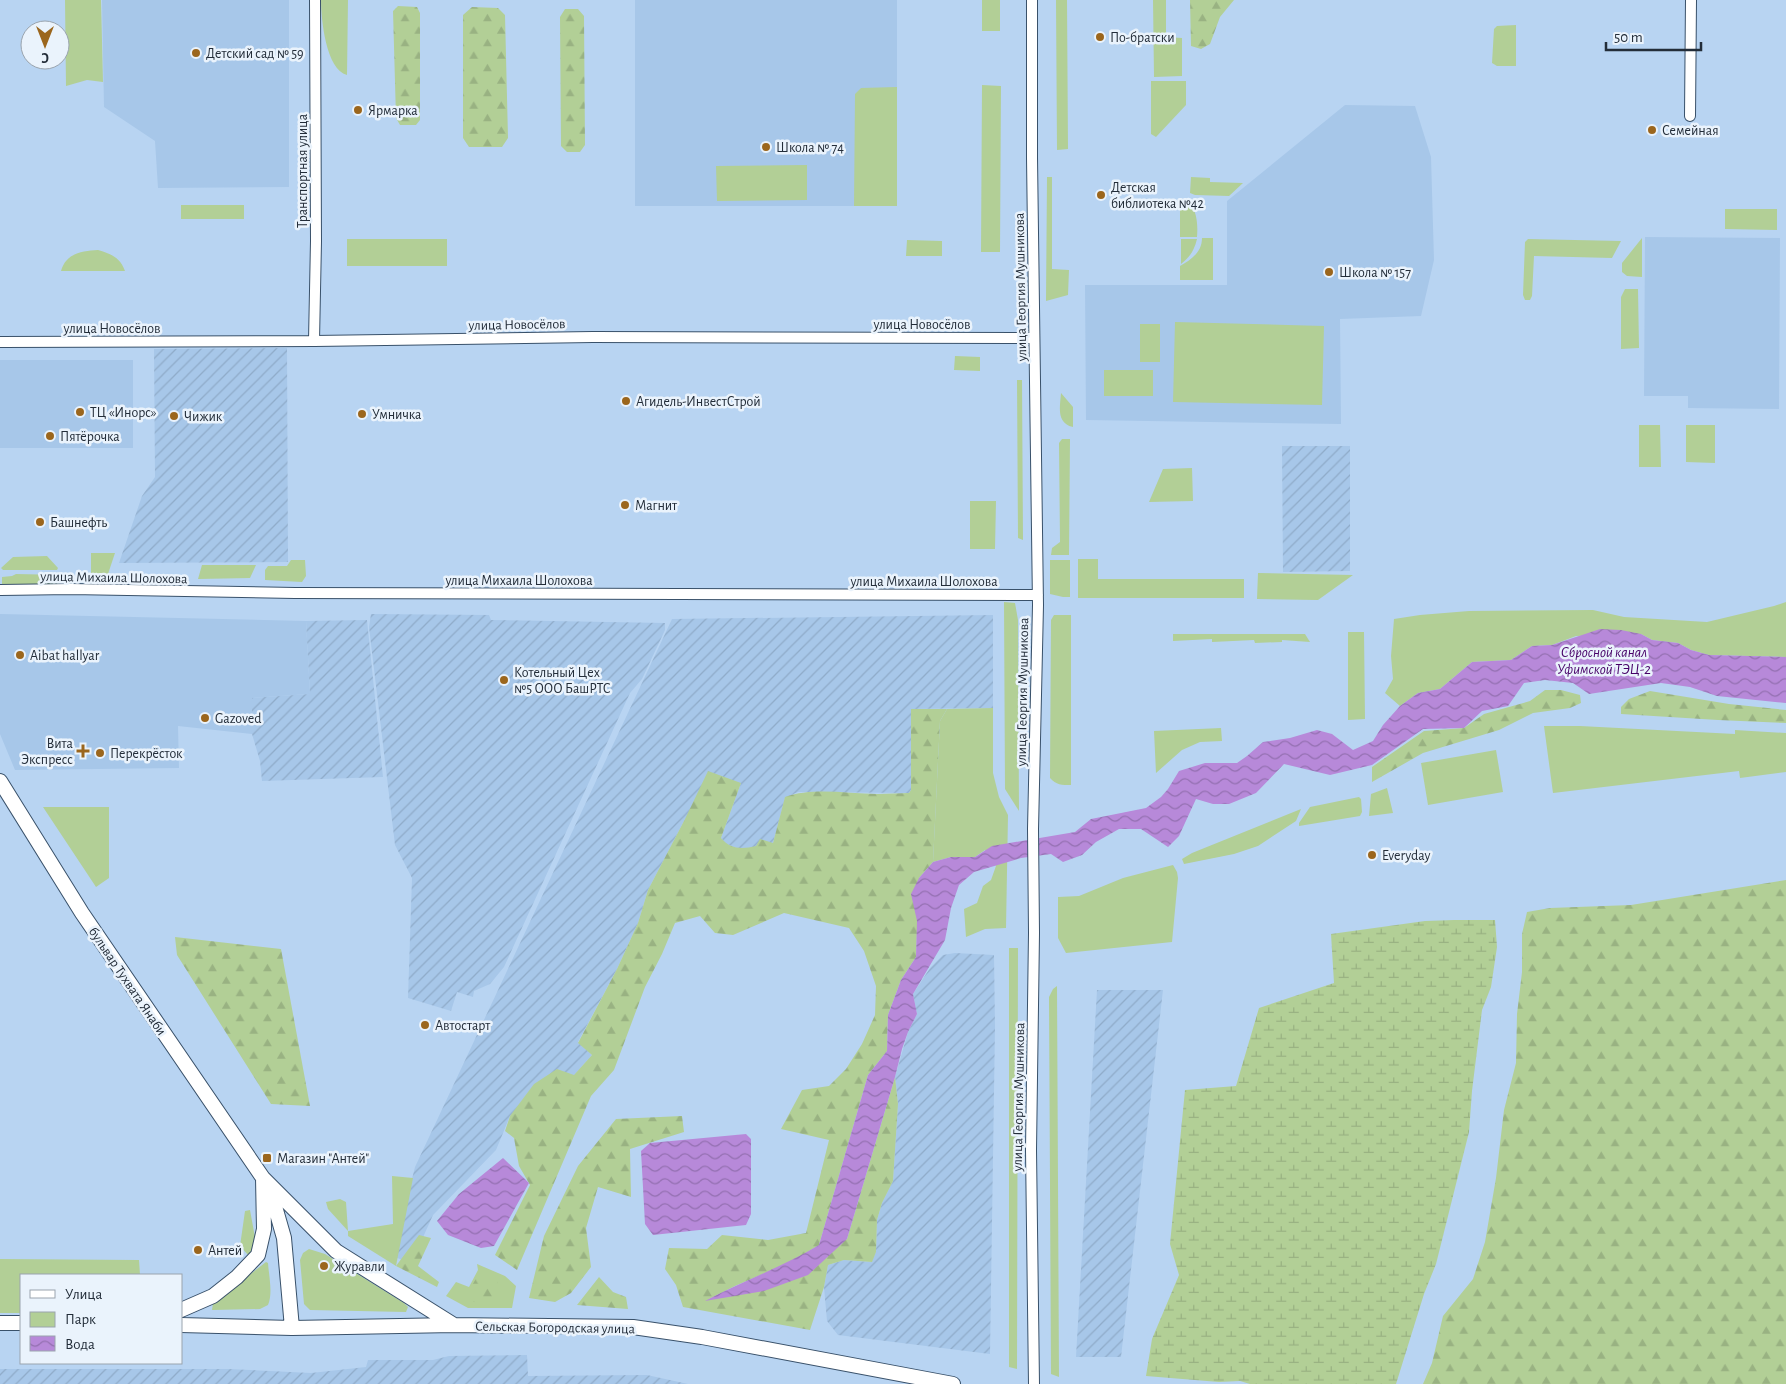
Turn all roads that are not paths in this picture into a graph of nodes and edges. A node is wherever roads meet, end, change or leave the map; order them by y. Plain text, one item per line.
1 (315, 0) edge
2 (1032, 0) edge
3 (1691, 0) edge
4 (1690, 116) dead end
5 (1034, 338) junction
6 (314, 341) junction
7 (0, 342) edge
8 (0, 590) edge
9 (1038, 595) junction
10 (0, 781) edge
11 (262, 1178) junction
12 (182, 1310) edge
13 (0, 1323) edge
14 (20, 1324) edge
15 (182, 1325) edge
16 (454, 1325) junction
17 (292, 1328) junction
18 (953, 1384) edge
19 (1034, 1384) edge

1 - 6 street, Транспортная улица
2 - 5 street, улица Георгия Мушникова
3 - 4 street
5 - 6 street, улица Новосёлов
5 - 9 street, улица Георгия Мушникова
6 - 7 street, улица Новосёлов
8 - 9 street, улица Михаила Шолохова
9 - 19 street, улица Георгия Мушникова
10 - 11 main road, бульвар Тухвата Янаби
11 - 12 main road
11 - 16 main road, бульвар Тухвата Янаби
11 - 17 main road, бульвар Тухвата Янаби
13 - 14 main road
15 - 17 main road, Сельская Богородская улица
16 - 17 main road, Сельская Богородская улица
16 - 18 main road, Сельская Богородская улица

